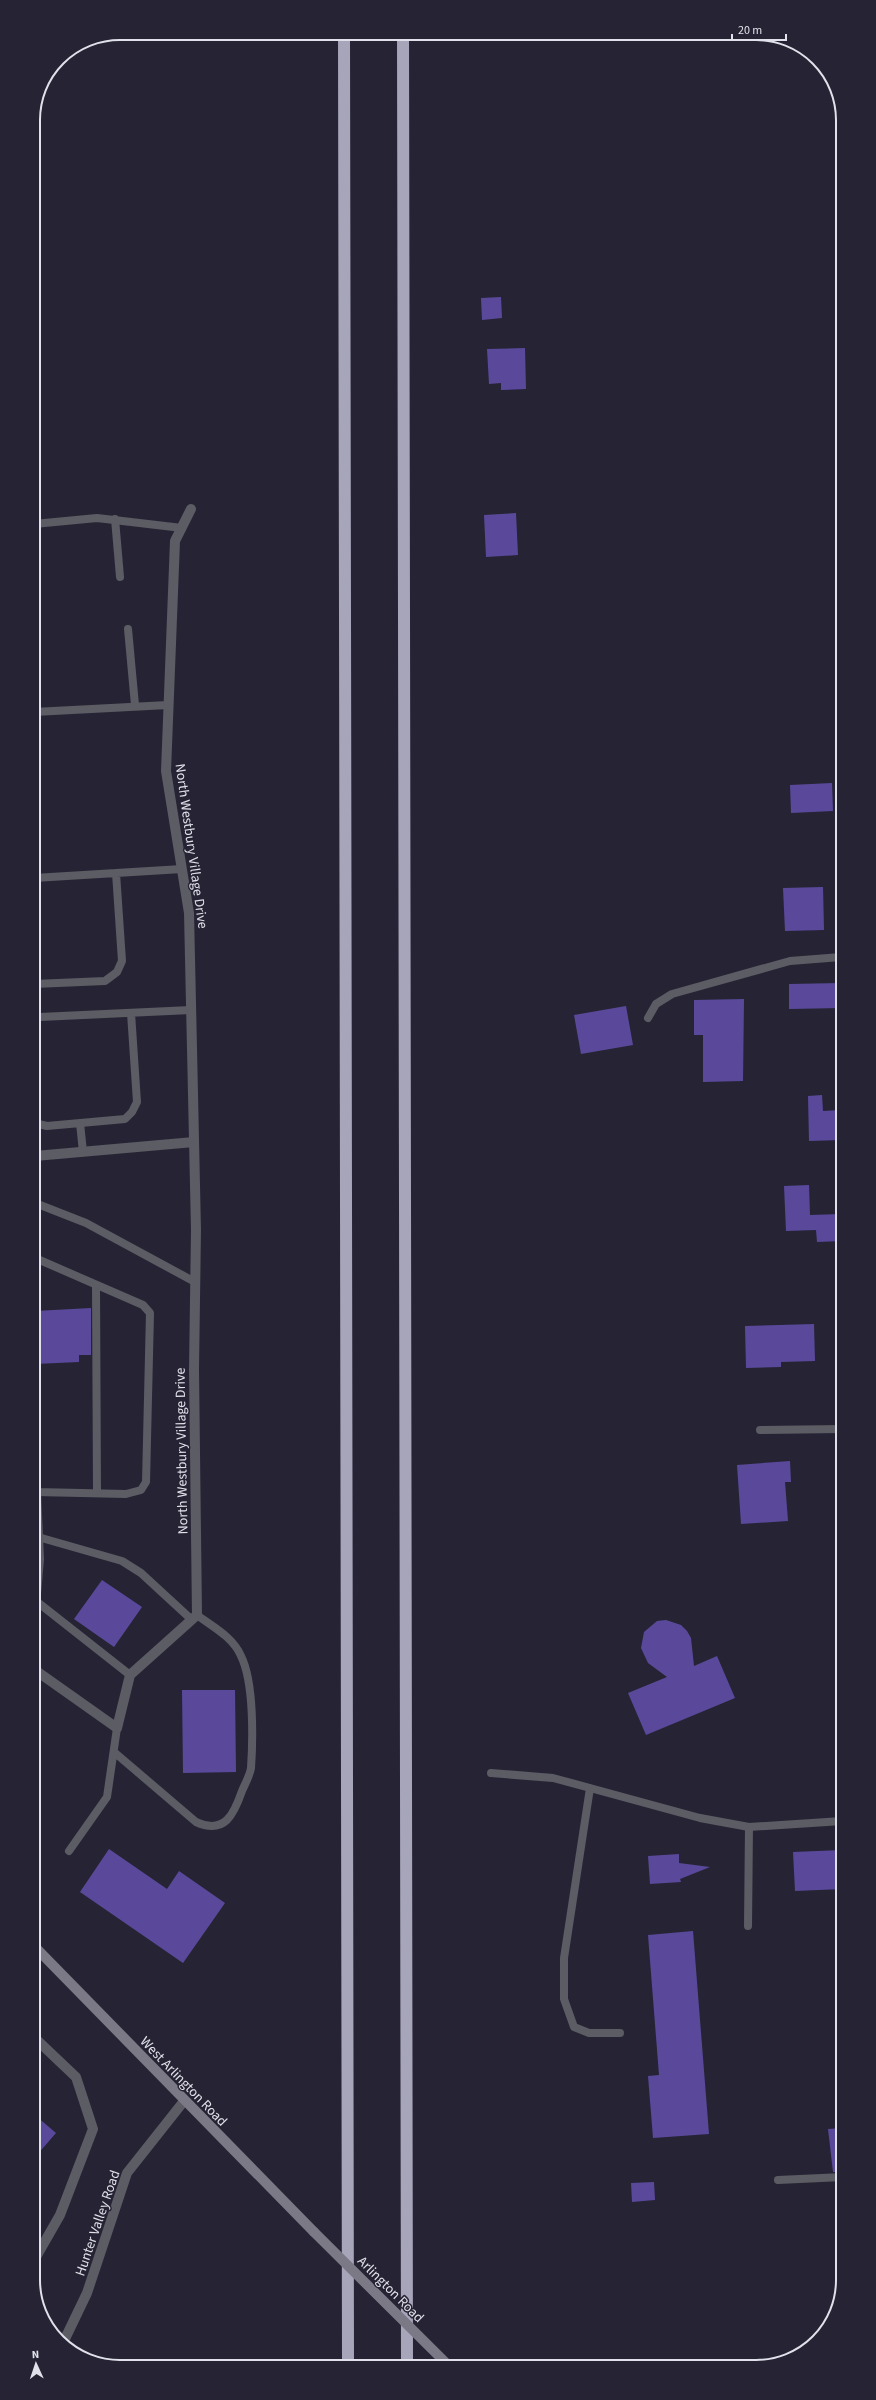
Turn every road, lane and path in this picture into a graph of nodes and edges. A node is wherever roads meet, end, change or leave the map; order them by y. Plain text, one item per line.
1 (344, 40) edge
2 (403, 40) edge
3 (191, 509) dead end
4 (115, 519) junction
5 (40, 523) edge
6 (182, 528) junction
7 (120, 577) dead end
8 (128, 629) dead end
9 (135, 705) junction
10 (168, 705) junction
11 (40, 712) edge
12 (182, 869) junction
13 (116, 873) junction
14 (40, 878) edge
15 (836, 957) edge
16 (40, 984) edge
17 (192, 1010) junction
18 (131, 1013) junction
19 (40, 1017) edge
20 (648, 1018) dead end
21 (80, 1123) junction
22 (40, 1125) edge
23 (194, 1142) junction
24 (83, 1152) junction
25 (40, 1156) edge
26 (40, 1205) edge
27 (40, 1260) edge
28 (196, 1282) junction
29 (96, 1285) junction
30 (760, 1430) dead end
31 (836, 1430) edge
32 (40, 1488) edge
33 (97, 1493) junction
34 (40, 1538) edge
35 (40, 1606) edge
36 (194, 1618) junction
37 (40, 1674) edge
38 (130, 1675) junction
39 (117, 1728) junction
40 (114, 1752) junction
41 (491, 1773) dead end
42 (590, 1788) junction
43 (836, 1821) edge
44 (749, 1827) junction
45 (69, 1851) dead end
46 (748, 1926) dead end
47 (40, 1952) edge
48 (620, 2033) dead end
49 (40, 2043) edge
50 (184, 2101) junction
51 (836, 2177) edge
52 (778, 2180) dead end
53 (314, 2232) joint
54 (40, 2250) edge
55 (64, 2338) edge
56 (348, 2360) edge
57 (407, 2360) edge
58 (443, 2360) edge

1 - 56 highway
2 - 57 highway
3 - 6 street, North Westbury Village Drive
4 - 5 lane
4 - 6 lane
4 - 7 lane
6 - 10 street, North Westbury Village Drive
8 - 9 lane
9 - 10 lane
9 - 11 lane
10 - 12 street, North Westbury Village Drive
12 - 13 lane
12 - 17 street, North Westbury Village Drive
13 - 14 lane
13 - 16 lane
15 - 20 lane
17 - 18 lane
17 - 23 street, North Westbury Village Drive
18 - 19 lane
18 - 21 lane
21 - 22 lane
21 - 24 lane
23 - 24 street
23 - 28 street, North Westbury Village Drive
24 - 25 street
26 - 28 lane
27 - 29 lane
28 - 36 street, North Westbury Village Drive
29 - 33 lane
29 - 33 lane
30 - 31 lane
32 - 33 lane
34 - 36 lane
35 - 38 lane
36 - 38 street
36 - 40 lane
37 - 39 street
38 - 39 street
39 - 40 lane
40 - 45 lane
41 - 42 lane
42 - 44 lane
42 - 48 lane
43 - 44 lane
44 - 46 lane
47 - 50 street, West Arlington Road
49 - 54 street
50 - 53 street, West Arlington Road
50 - 55 street, Hunter Valley Road
51 - 52 lane
53 - 58 street, Arlington Road, bridge

